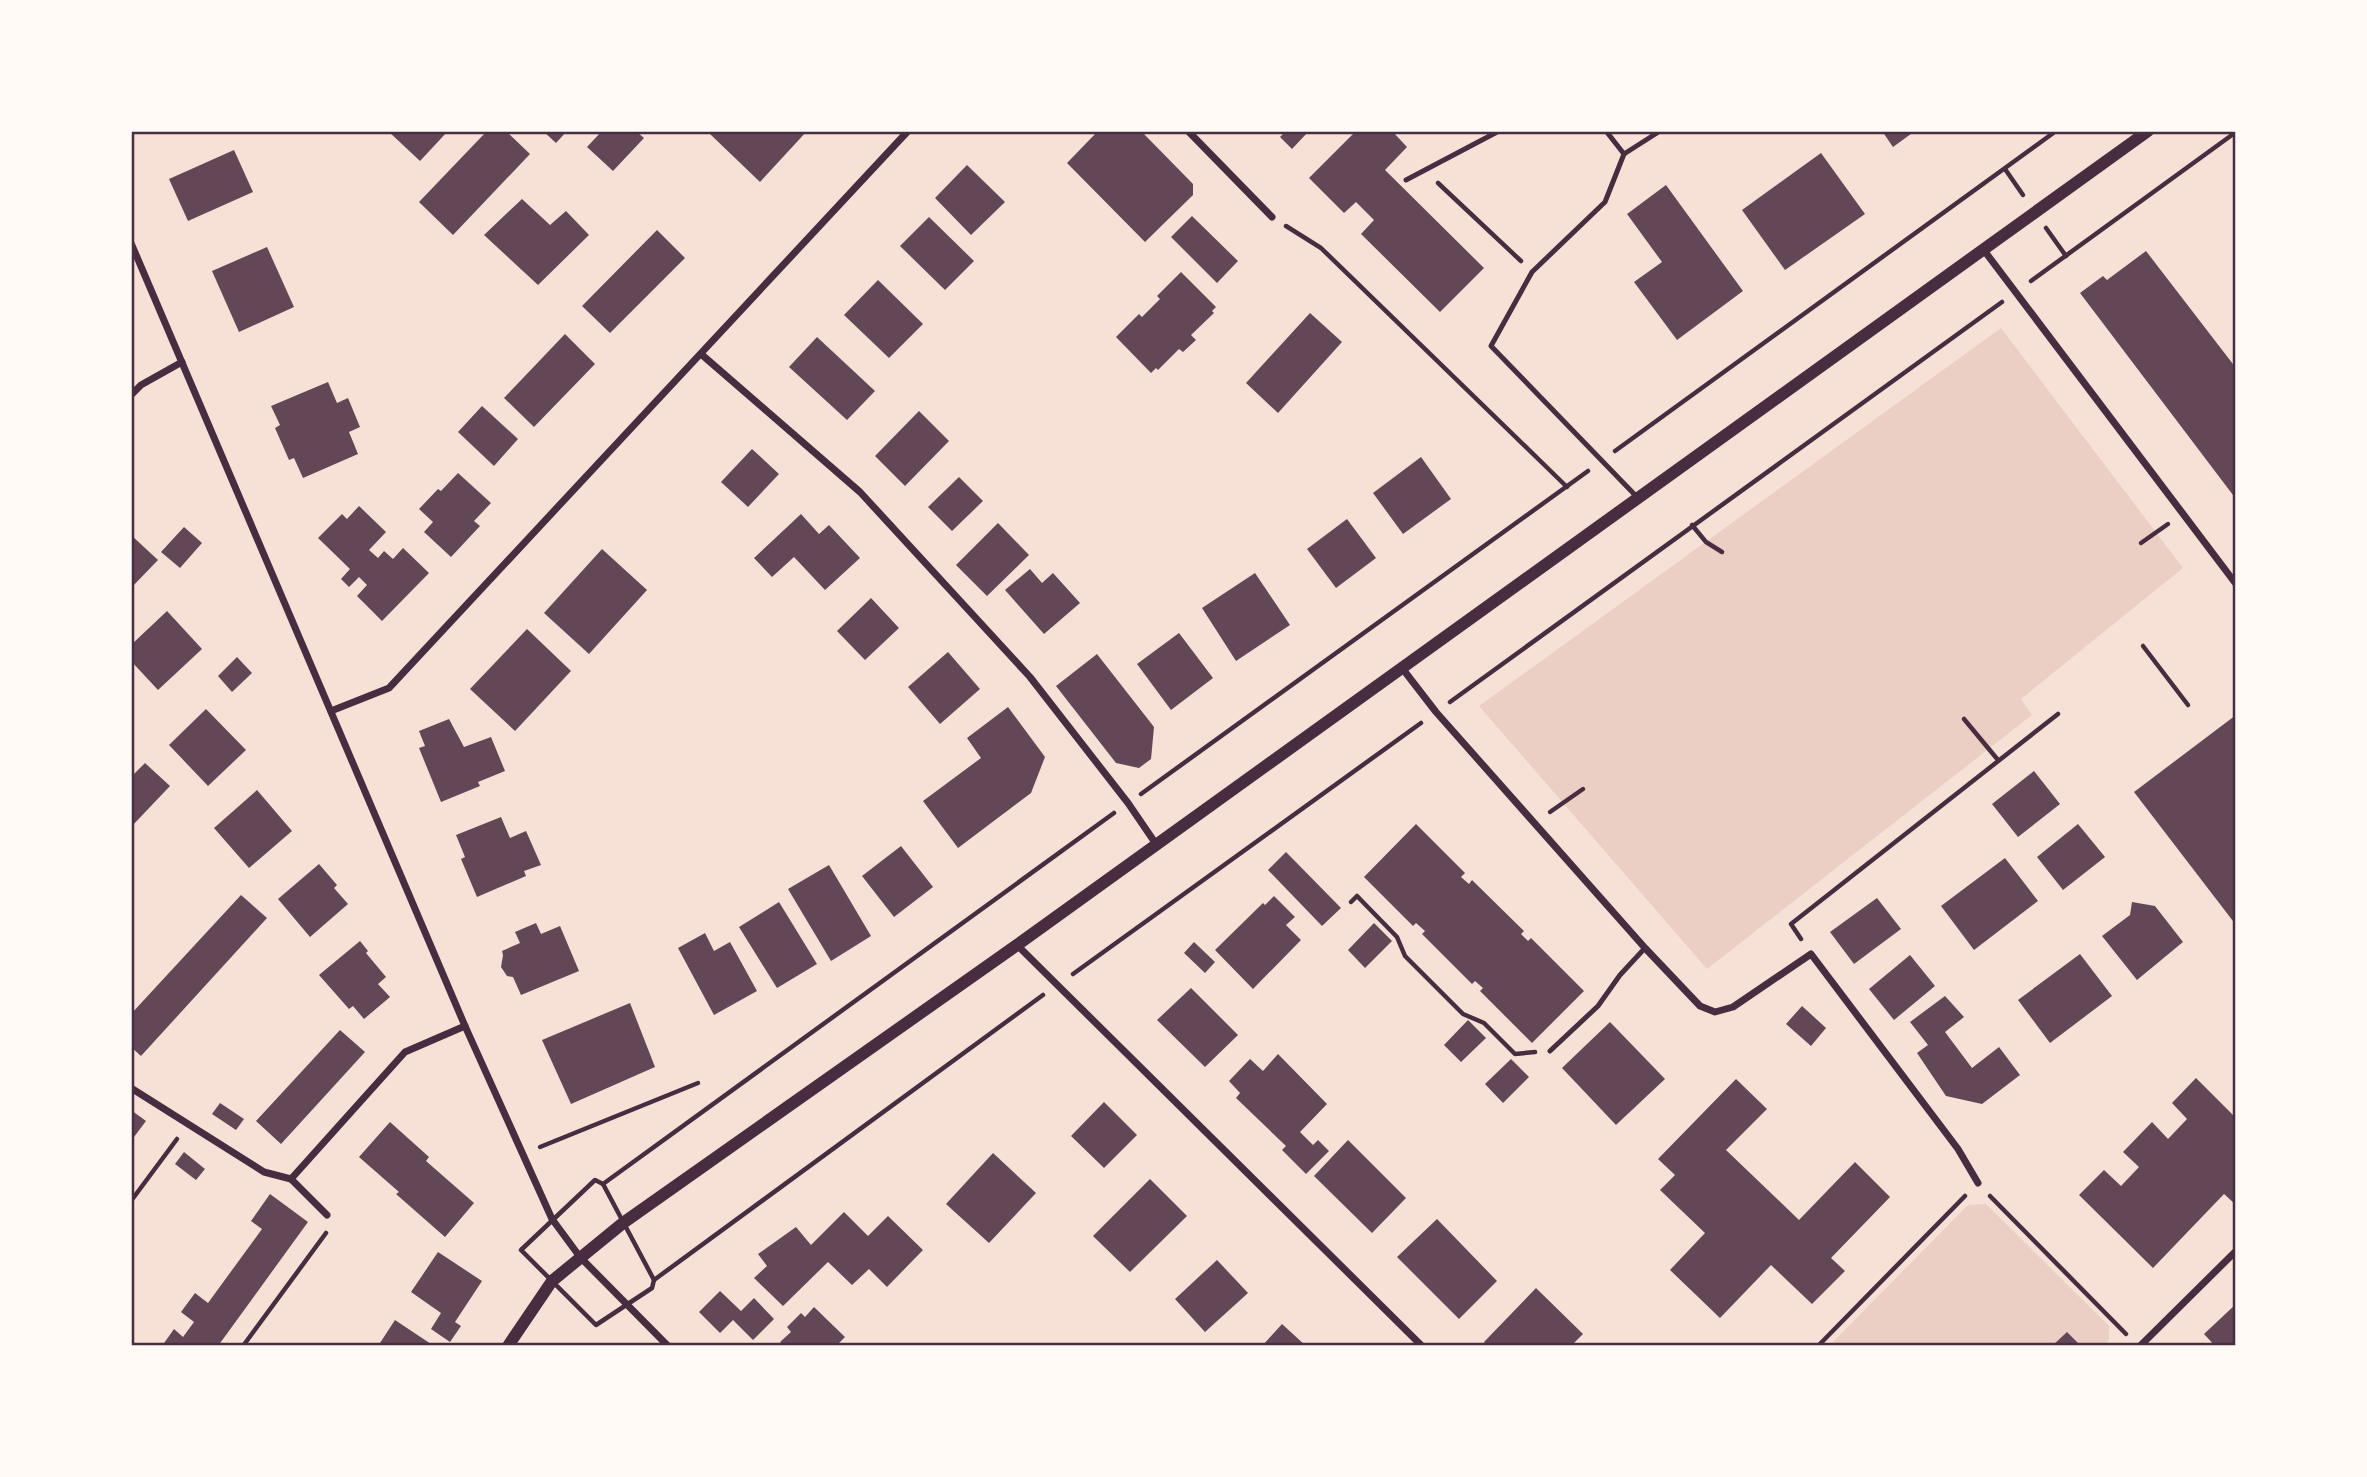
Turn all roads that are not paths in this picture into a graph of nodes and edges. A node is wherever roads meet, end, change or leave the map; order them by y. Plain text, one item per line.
1 (908, 131) edge
2 (1188, 131) edge
3 (1499, 131) edge
4 (1606, 131) edge
5 (1660, 131) edge
6 (2148, 131) edge
7 (1624, 154) junction
8 (1406, 180) dead end
9 (1272, 217) road end
10 (131, 243) edge
11 (1983, 248) junction
12 (701, 354) junction
13 (182, 362) junction
14 (131, 395) edge
15 (1638, 498) junction
16 (2236, 584) edge
17 (1402, 668) junction
18 (331, 711) junction
19 (1156, 844) junction
20 (1017, 945) junction
21 (1645, 948) junction
22 (465, 1026) junction
23 (1550, 1052) road end
24 (131, 1088) edge
25 (291, 1179) junction
26 (1978, 1183) road end
27 (327, 1215) road end
28 (2236, 1251) edge
29 (580, 1257) junction
30 (508, 1346) edge
31 (668, 1346) edge
32 (1422, 1346) edge
33 (2140, 1346) edge

1 - 12 street
2 - 9 street
3 - 8 lane
4 - 7 lane
5 - 7 lane
6 - 11 street
7 - 15 lane
10 - 13 street
11 - 15 street
11 - 16 street
12 - 18 street
12 - 19 street
13 - 14 street
13 - 18 street
15 - 17 street
17 - 19 street
17 - 21 street
18 - 22 street
19 - 20 street
20 - 29 street
20 - 32 street
21 - 23 lane
21 - 26 street
22 - 25 street
22 - 29 street
24 - 25 street
25 - 27 street
28 - 33 street
29 - 30 street
29 - 31 street

